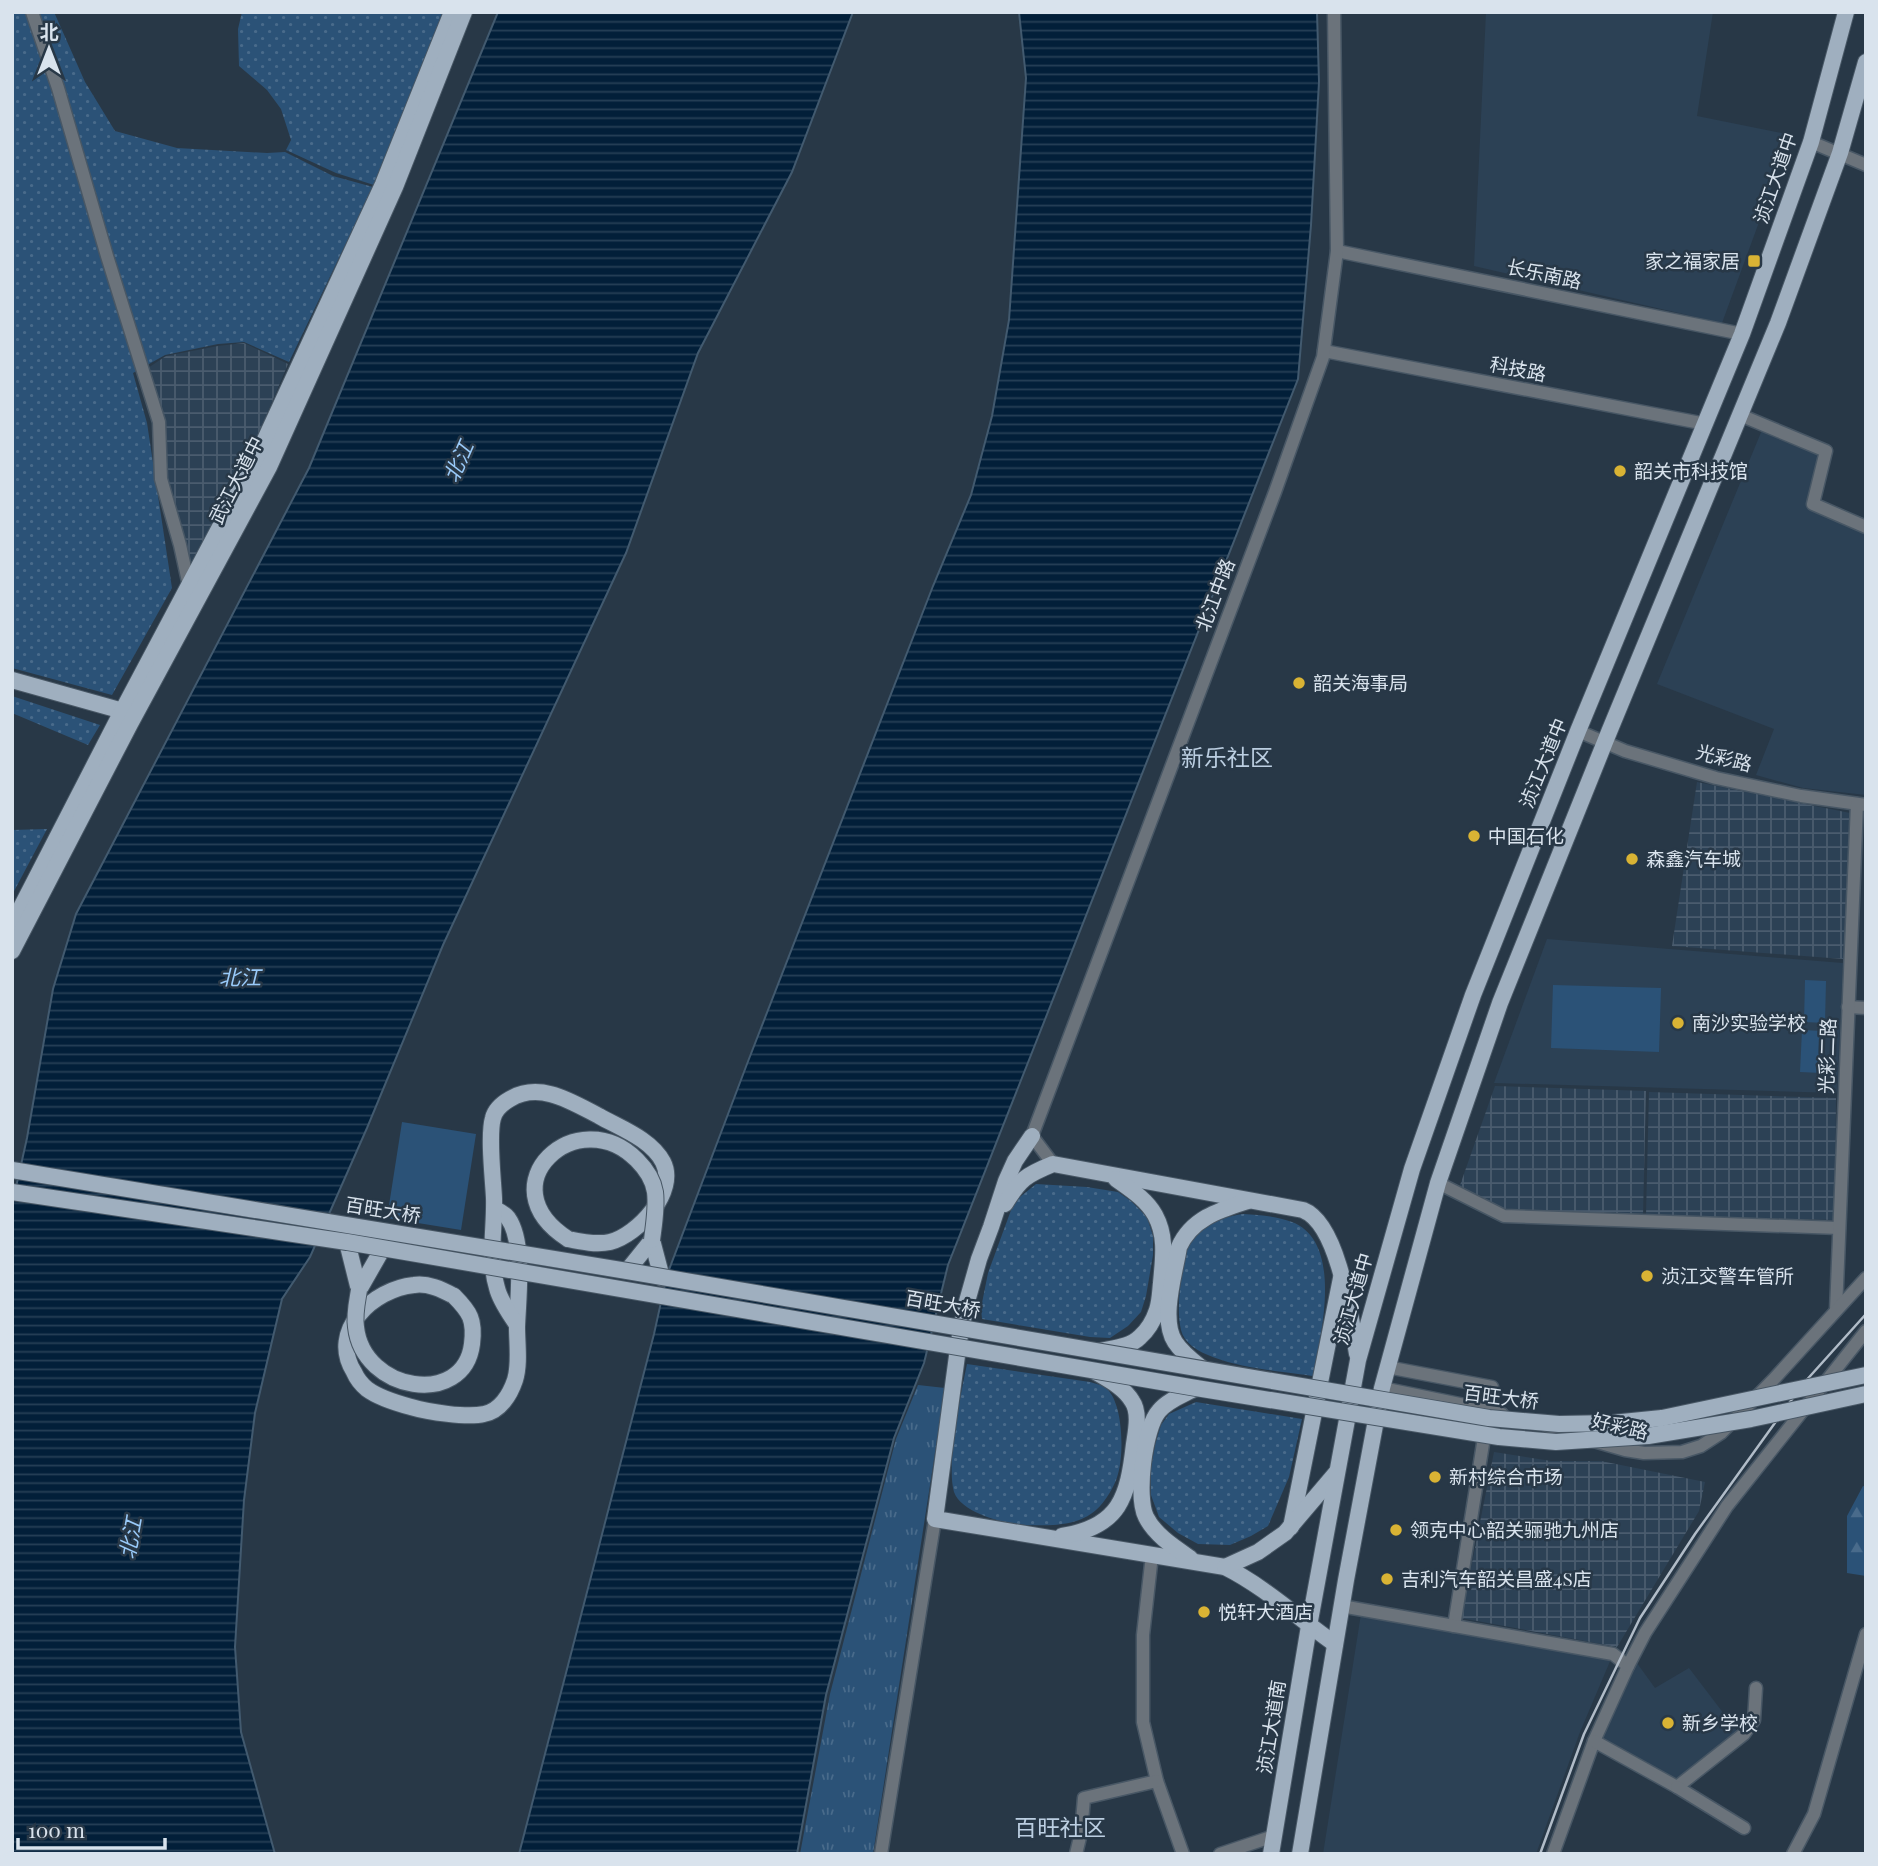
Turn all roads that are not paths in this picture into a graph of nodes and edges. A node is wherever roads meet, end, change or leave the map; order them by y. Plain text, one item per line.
1 (32, 12) edge
2 (452, 12) edge
3 (464, 12) edge
4 (1334, 12) edge
5 (1846, 12) edge
6 (1866, 62) edge
7 (1811, 142) junction
8 (1840, 153) junction
9 (1866, 165) edge
10 (1338, 251) junction
11 (1742, 334) junction
12 (1324, 351) junction
13 (1740, 415) junction
14 (1706, 424) junction
15 (1866, 527) edge
16 (189, 586) junction
17 (12, 680) edge
18 (12, 689) edge
19 (127, 718) junction
20 (1578, 731) junction
21 (1605, 741) junction
22 (1861, 804) edge
23 (12, 925) edge
24 (12, 951) edge
25 (1848, 1007) junction
26 (1866, 1007) edge
27 (1032, 1136) junction
28 (1053, 1164) junction
29 (12, 1170) edge
30 (1111, 1175) junction
31 (1438, 1183) junction
32 (12, 1192) edge
33 (1250, 1201) junction
34 (495, 1209) junction
35 (991, 1227) junction
36 (1839, 1228) junction
37 (652, 1240) junction
38 (347, 1242) junction
39 (383, 1248) junction
40 (627, 1271) junction
41 (1341, 1276) junction
42 (663, 1278) junction
43 (1866, 1278) edge
44 (359, 1290) junction
45 (1836, 1310) junction
46 (517, 1325) junction
47 (1866, 1331) edge
48 (1096, 1351) junction
49 (1358, 1360) junction
50 (1387, 1367) junction
51 (1203, 1369) junction
52 (1094, 1371) junction
53 (1866, 1375) edge
54 (1196, 1388) junction
55 (1382, 1388) junction
56 (1866, 1394) edge
57 (1488, 1410) junction
58 (1337, 1472) junction
59 (1134, 1491) junction
60 (935, 1518) junction
61 (1291, 1527) junction
62 (1049, 1538) junction
63 (1152, 1555) junction
64 (1195, 1562) junction
65 (1225, 1567) junction
66 (1318, 1575) junction
67 (1346, 1580) junction
68 (1341, 1606) junction
69 (1308, 1626) junction
70 (1454, 1626) junction
71 (1866, 1634) edge
72 (1335, 1644) junction
73 (1628, 1666) junction
74 (1756, 1688) dead end
75 (1594, 1741) junction
76 (1157, 1782) junction
77 (1677, 1787) junction
78 (1744, 1828) dead end
79 (1274, 1836) junction
80 (1301, 1848) edge
81 (881, 1854) edge
82 (1076, 1854) edge
83 (1183, 1854) edge
84 (1220, 1854) edge
85 (1271, 1854) edge
86 (1553, 1854) edge
87 (1793, 1854) edge

1 - 16 street
2 - 16 main road, 武江大道中
3 - 19 main road, 武江大道中
4 - 10 street, 北江中路
5 - 7 main road, 浈江大道中
6 - 8 main road
7 - 8 street
7 - 11 main road, 浈江大道中
8 - 9 street
8 - 13 main road
10 - 11 street, 长乐南路
10 - 12 street, 北江中路
11 - 14 main road, 浈江大道中
12 - 14 street, 科技路
12 - 27 street, 北江中路
13 - 15 street
13 - 21 main road
14 - 20 main road, 浈江大道中
16 - 19 main road, 武江大道中
17 - 19 main road
18 - 19 main road
19 - 23 main road, 武江大道中
19 - 24 main road, 武江大道中
20 - 21 street, 光彩路
20 - 49 main road, 浈江大道中
21 - 22 street, 光彩路
21 - 31 main road
22 - 25 street, 光彩二路
25 - 26 street
25 - 36 street, 光彩二路
27 - 28 street
27 - 35 main road
28 - 30 main road
28 - 35 main road
29 - 40 main road, 百旺大桥, bridge
30 - 33 main road
30 - 48 main road
31 - 36 street
31 - 50 main road
32 - 38 main road, 百旺大桥, bridge
33 - 41 main road
33 - 51 main road
34 - 37 main road, bridge
34 - 46 main road
34 - 46 main road
35 - 60 main road
36 - 45 street, 光彩二路
37 - 40 main road
37 - 42 main road
38 - 39 main road, 百旺大桥, bridge
38 - 44 main road
39 - 44 main road
39 - 52 main road, 百旺大桥, bridge
40 - 42 main road, 百旺大桥, bridge
41 - 49 main road
41 - 61 main road
42 - 48 main road, 百旺大桥, bridge
43 - 45 street, 好彩路
44 - 46 main road, bridge
45 - 57 street, 好彩路
47 - 73 street
48 - 51 main road, 百旺大桥, bridge
49 - 58 main road, 浈江大道中
50 - 55 main road
50 - 57 street
51 - 53 main road, 百旺大桥, bridge
52 - 54 main road, 百旺大桥, bridge
52 - 59 main road
54 - 56 main road, 百旺大桥, bridge
54 - 59 main road
55 - 57 street, 好彩路
55 - 67 main road
57 - 70 street
58 - 61 main road
58 - 66 main road, 浈江大道中
59 - 62 main road
59 - 64 main road
60 - 62 main road
60 - 81 street
61 - 65 main road
62 - 63 main road
63 - 64 main road
63 - 76 street
64 - 65 main road
65 - 69 main road
66 - 67 main road
66 - 69 main road, 浈江大道中
67 - 68 main road
68 - 70 street
68 - 72 main road
69 - 72 main road
69 - 79 main road, 浈江大道南
70 - 73 street
71 - 87 street
72 - 80 main road
73 - 75 street
74 - 77 street
75 - 77 street
75 - 86 street
76 - 82 street
76 - 83 street
77 - 78 street
79 - 80 main road
79 - 84 street
79 - 85 main road, 浈江大道南

